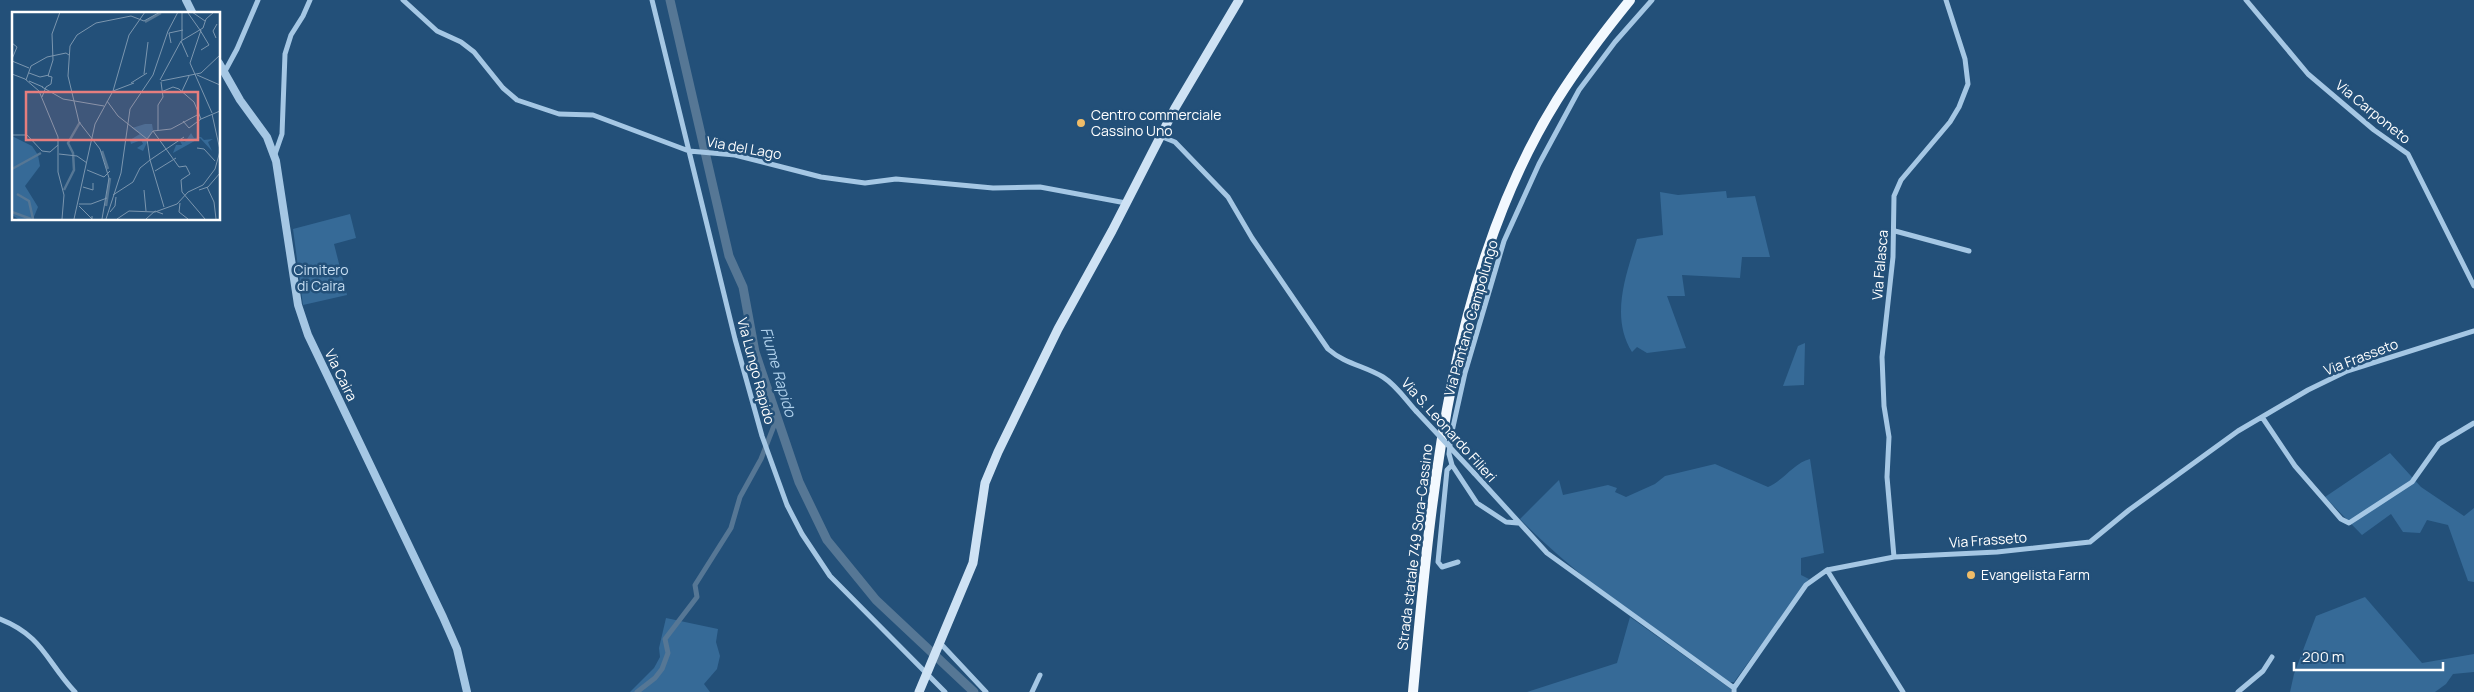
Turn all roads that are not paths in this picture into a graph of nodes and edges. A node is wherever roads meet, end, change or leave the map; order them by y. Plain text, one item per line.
1 (186, 0) edge
2 (258, 0) edge
3 (310, 0) edge
4 (403, 0) edge
5 (652, 0) edge
6 (1239, 0) edge
7 (1630, 0) edge
8 (1636, 0) edge
9 (1652, 0) edge
10 (1946, 0) edge
11 (2246, 0) edge
12 (192, 12) edge
13 (1608, 29) junction
14 (220, 65) edge
15 (224, 73) junction
16 (1160, 136) junction
17 (689, 151) junction
18 (274, 157) junction
19 (1126, 203) junction
20 (1895, 231) junction
21 (1969, 251) dead end
22 (2474, 286) edge
23 (2474, 331) edge
24 (2262, 416) junction
25 (2474, 423) edge
26 (1452, 465) junction
27 (1518, 523) junction
28 (1894, 557) junction
29 (1458, 562) dead end
30 (1827, 570) junction
31 (0, 619) edge
32 (939, 648) junction
33 (2272, 657) dead end
34 (928, 672) junction
35 (1040, 675) dead end
36 (1734, 690) edge
37 (75, 692) edge
38 (467, 692) edge
39 (919, 692) edge
40 (945, 692) edge
41 (986, 692) edge
42 (1032, 692) edge
43 (1413, 692) edge
44 (1903, 692) edge
45 (2238, 692) edge

1 - 12 street
2 - 15 street
3 - 18 street
4 - 17 street, Via del Lago
5 - 17 street, Via Lungo Rapido
6 - 16 main road
7 - 13 highway, Strada statale 749 Sora-Cassino
8 - 13 highway
9 - 26 street, Via Pantano Campolungo
10 - 20 street, Via Falasca
11 - 22 street, Via Carponeto
13 - 43 highway, Strada statale 749 Sora-Cassino
14 - 15 street, Via Caira
15 - 18 street, Via Caira
16 - 19 main road
16 - 27 street, Via S. Leonardo Filieri, bridge
17 - 19 street, Via del Lago
17 - 34 street, Via Lungo Rapido
18 - 38 street, Via Caira
19 - 32 main road
20 - 21 street
20 - 28 street, Via Falasca
23 - 24 street, Via Frasseto
24 - 25 street
24 - 28 street, Via Frasseto
26 - 27 street, Via Pantano Campolungo
26 - 29 street, Via Pantano Campolungo
27 - 36 street, Via S. Leonardo Filieri
28 - 30 street, Via Frasseto
30 - 36 street, Via Frasseto
30 - 44 street
31 - 37 street
32 - 34 main road
32 - 41 street
33 - 45 street
34 - 39 main road
34 - 40 street, Via Lungo Rapido
35 - 42 street

